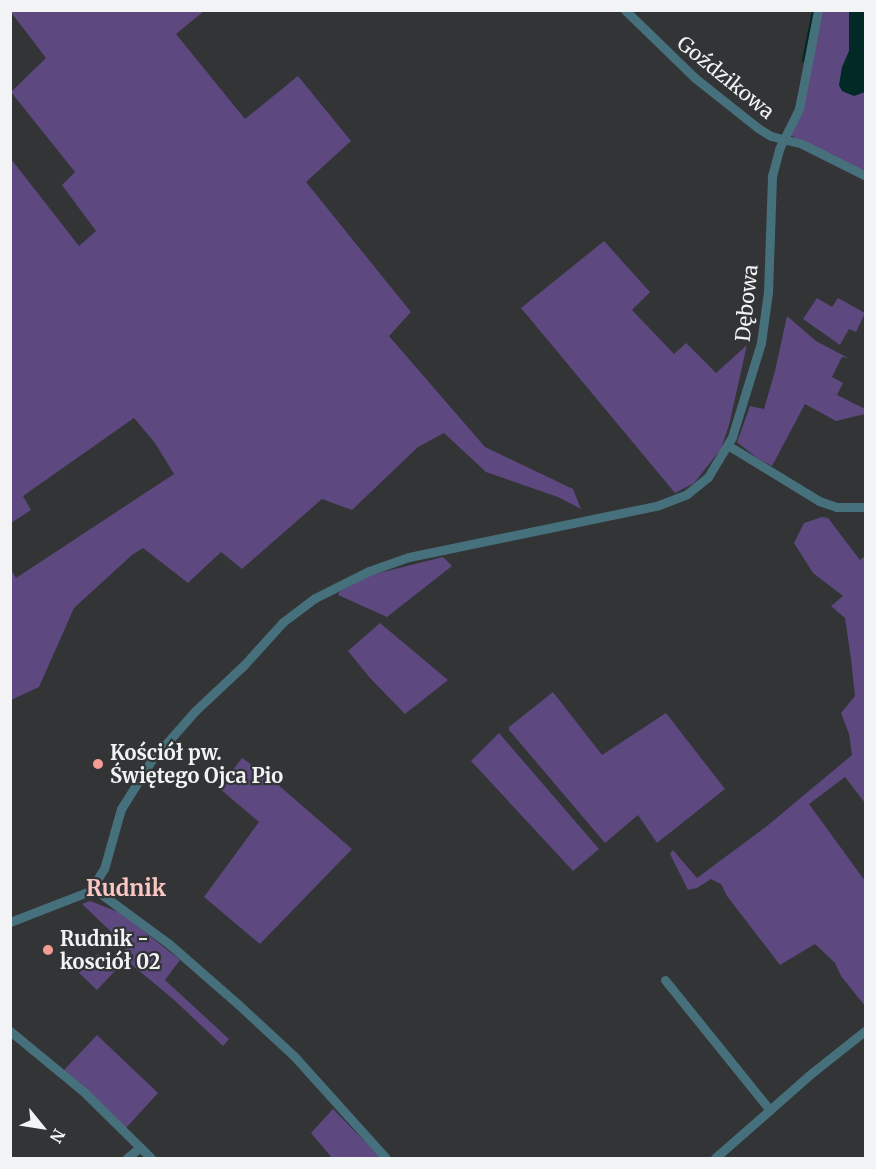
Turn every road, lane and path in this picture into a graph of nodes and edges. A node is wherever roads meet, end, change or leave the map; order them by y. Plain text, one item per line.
1 (625, 10) edge
2 (818, 10) edge
3 (784, 139) junction
4 (866, 176) edge
5 (729, 446) junction
6 (866, 507) edge
7 (93, 888) junction
8 (10, 922) edge
9 (664, 981) dead end
10 (866, 1030) edge
11 (10, 1031) edge
12 (770, 1110) junction
13 (140, 1147) junction
14 (127, 1158) edge
15 (151, 1158) edge
16 (386, 1158) edge
17 (715, 1158) edge

1 - 3 street, Goździkowa
2 - 3 street, Dębowa
3 - 4 street, Goździkowa
3 - 5 street, Dębowa
5 - 6 street
5 - 7 street, Dębowa
7 - 8 street
7 - 16 street
9 - 12 street
10 - 12 street
11 - 13 street
12 - 17 street
13 - 14 street
13 - 15 street

